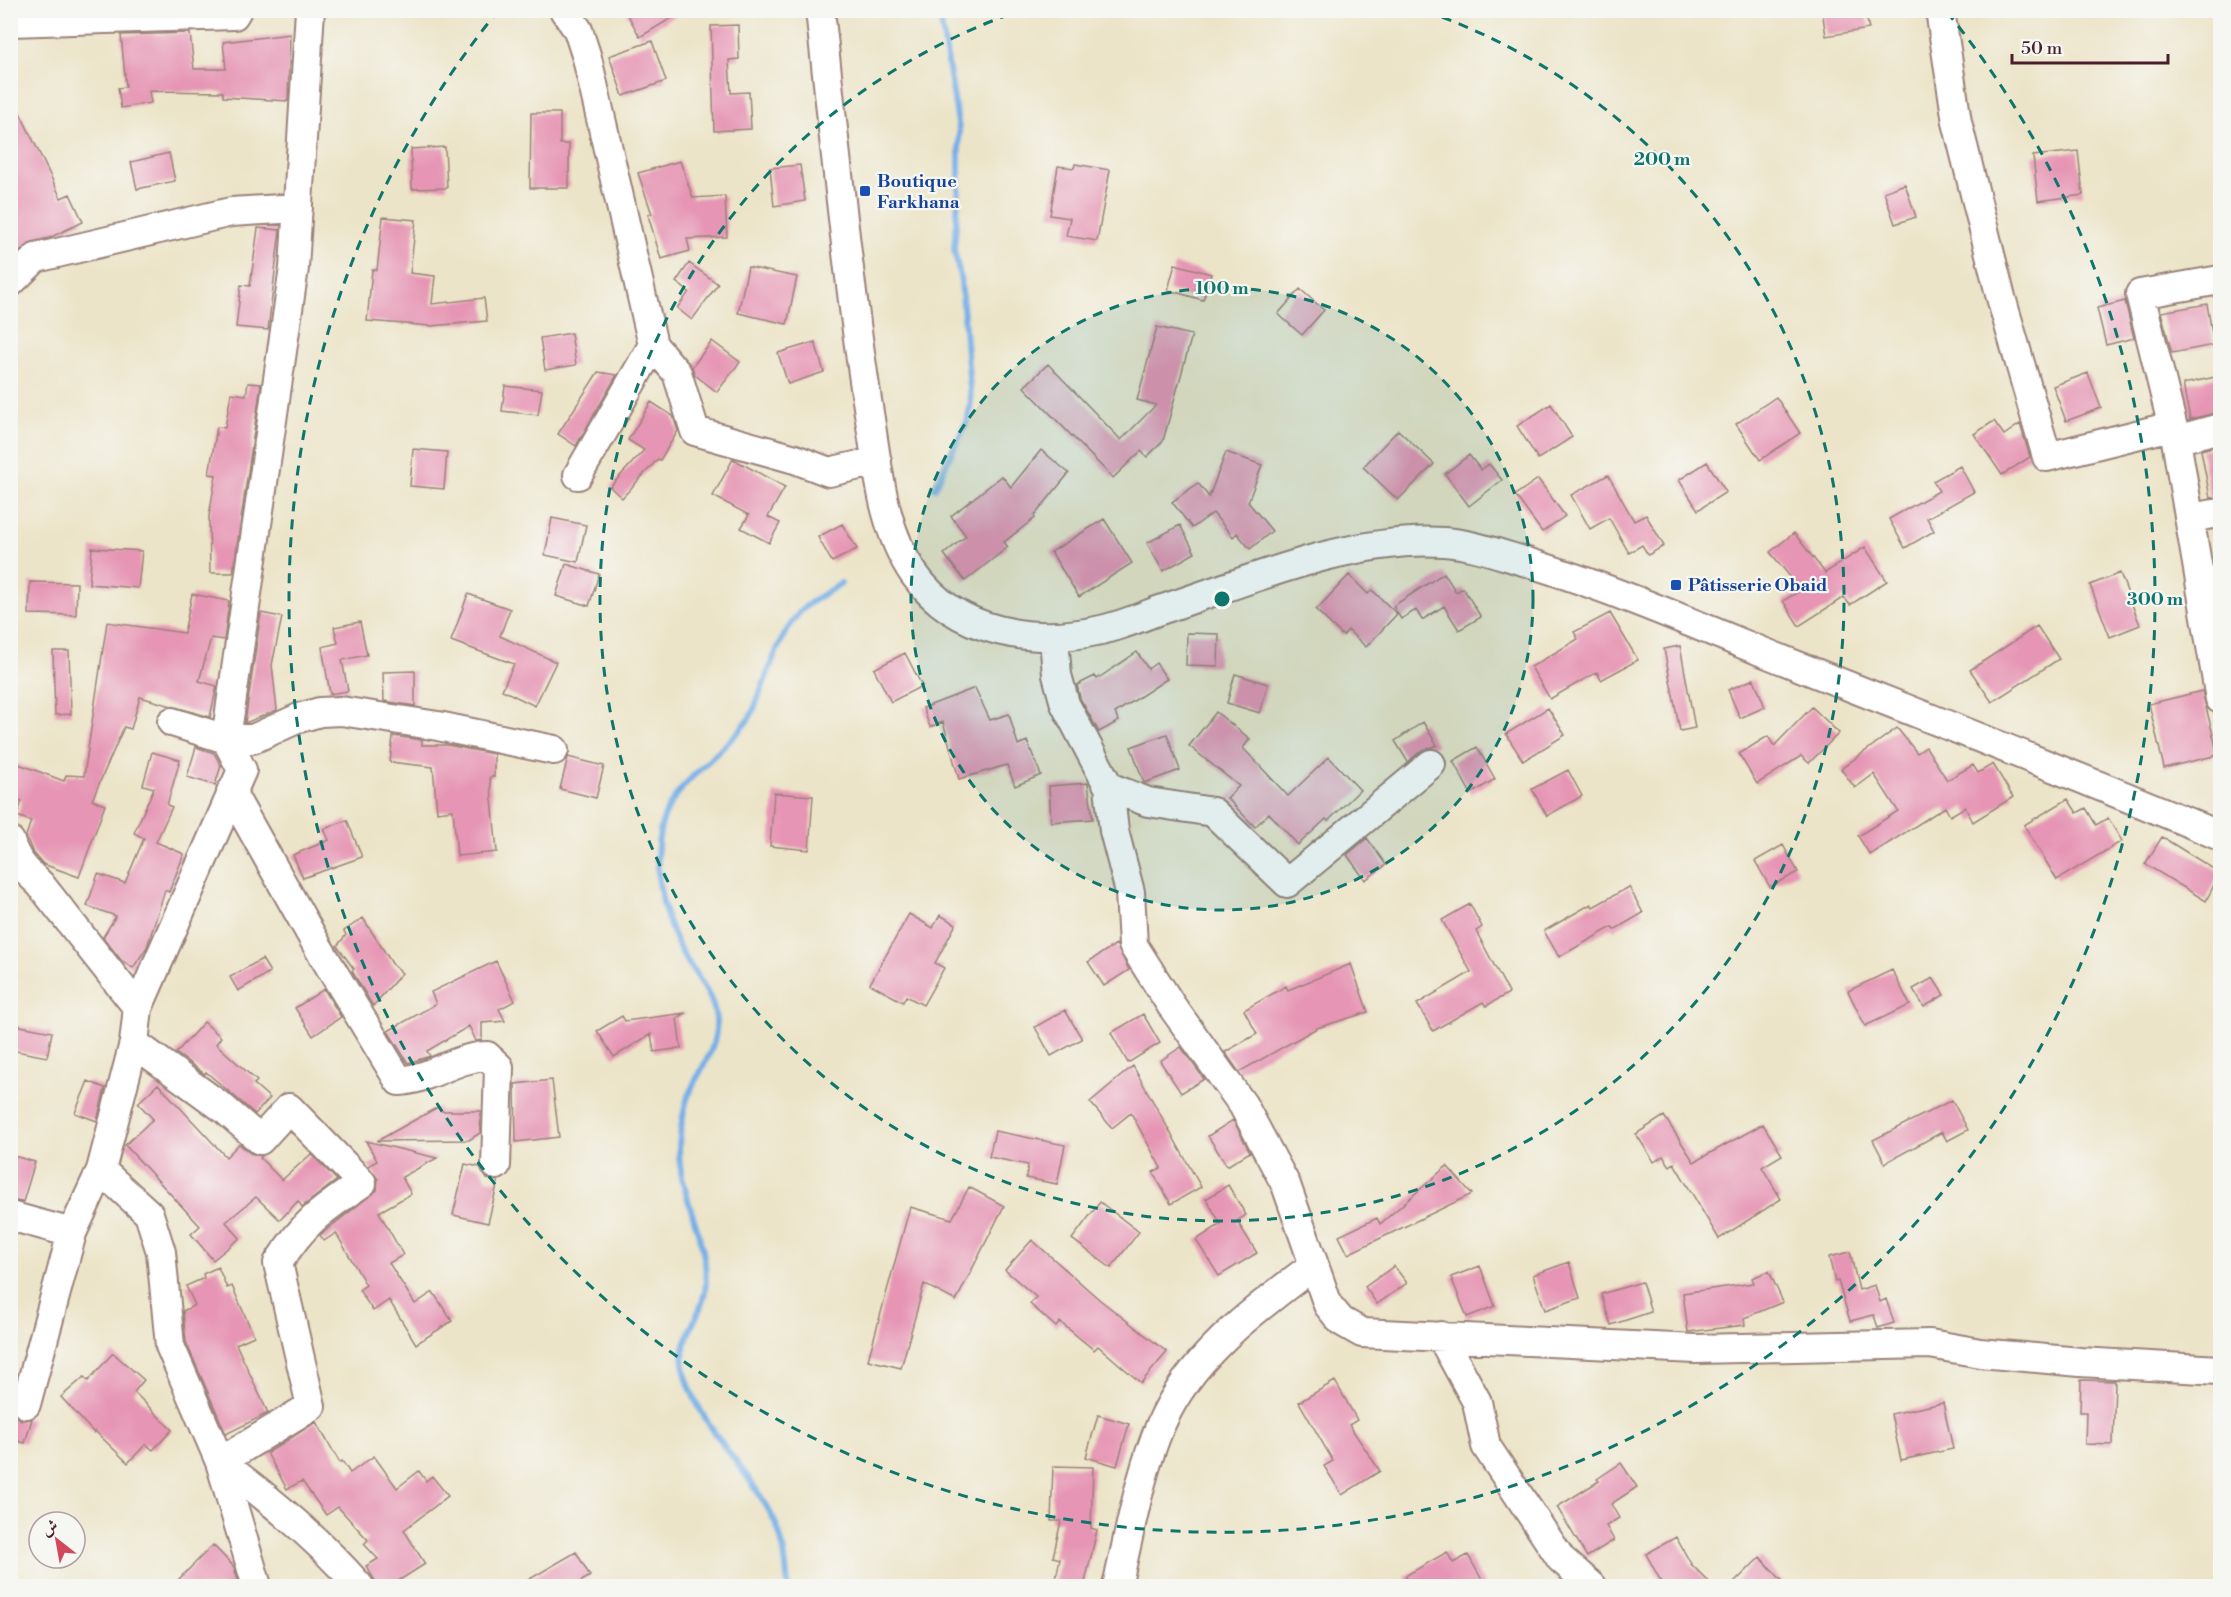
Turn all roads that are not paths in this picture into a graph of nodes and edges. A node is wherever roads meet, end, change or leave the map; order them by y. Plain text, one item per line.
1 (237, 10) edge
2 (310, 10) edge
3 (564, 10) edge
4 (820, 10) edge
5 (1940, 10) edge
6 (10, 22) edge
7 (298, 208) junction
8 (2220, 280) edge
9 (10, 283) edge
10 (653, 345) junction
11 (2220, 428) edge
12 (2174, 433) junction
13 (877, 461) junction
14 (578, 475) dead end
15 (2220, 513) edge
16 (2189, 518) junction
17 (2213, 608) edge
18 (1054, 638) junction
19 (2220, 688) edge
20 (172, 722) dead end
21 (226, 739) junction
22 (554, 750) dead end
23 (1431, 764) dead end
24 (1108, 787) junction
25 (231, 792) junction
26 (2220, 836) edge
27 (10, 841) edge
28 (138, 1008) junction
29 (134, 1043) junction
30 (496, 1165) dead end
31 (101, 1170) junction
32 (10, 1216) edge
33 (72, 1233) junction
34 (1314, 1265) junction
35 (1441, 1336) junction
36 (2220, 1370) edge
37 (26, 1404) dead end
38 (220, 1462) junction
39 (257, 1587) edge
40 (359, 1587) edge
41 (1117, 1587) edge
42 (1592, 1587) edge

1 - 6 street
2 - 7 street
3 - 10 street
4 - 13 street
5 - 12 street
7 - 9 street
7 - 21 street
8 - 12 street
10 - 13 street
10 - 14 street
11 - 12 street
12 - 16 street
13 - 18 street
15 - 16 street
16 - 17 street
17 - 19 street
18 - 24 street
18 - 26 street
20 - 21 street
21 - 22 street
21 - 25 street
23 - 24 street
24 - 34 street
25 - 28 street
25 - 30 street
27 - 28 street
28 - 29 street
29 - 31 street
29 - 38 street
31 - 33 street
31 - 38 street
32 - 33 street
33 - 37 street
34 - 35 street
34 - 41 street
35 - 36 street
35 - 42 street
38 - 39 street
38 - 40 street

